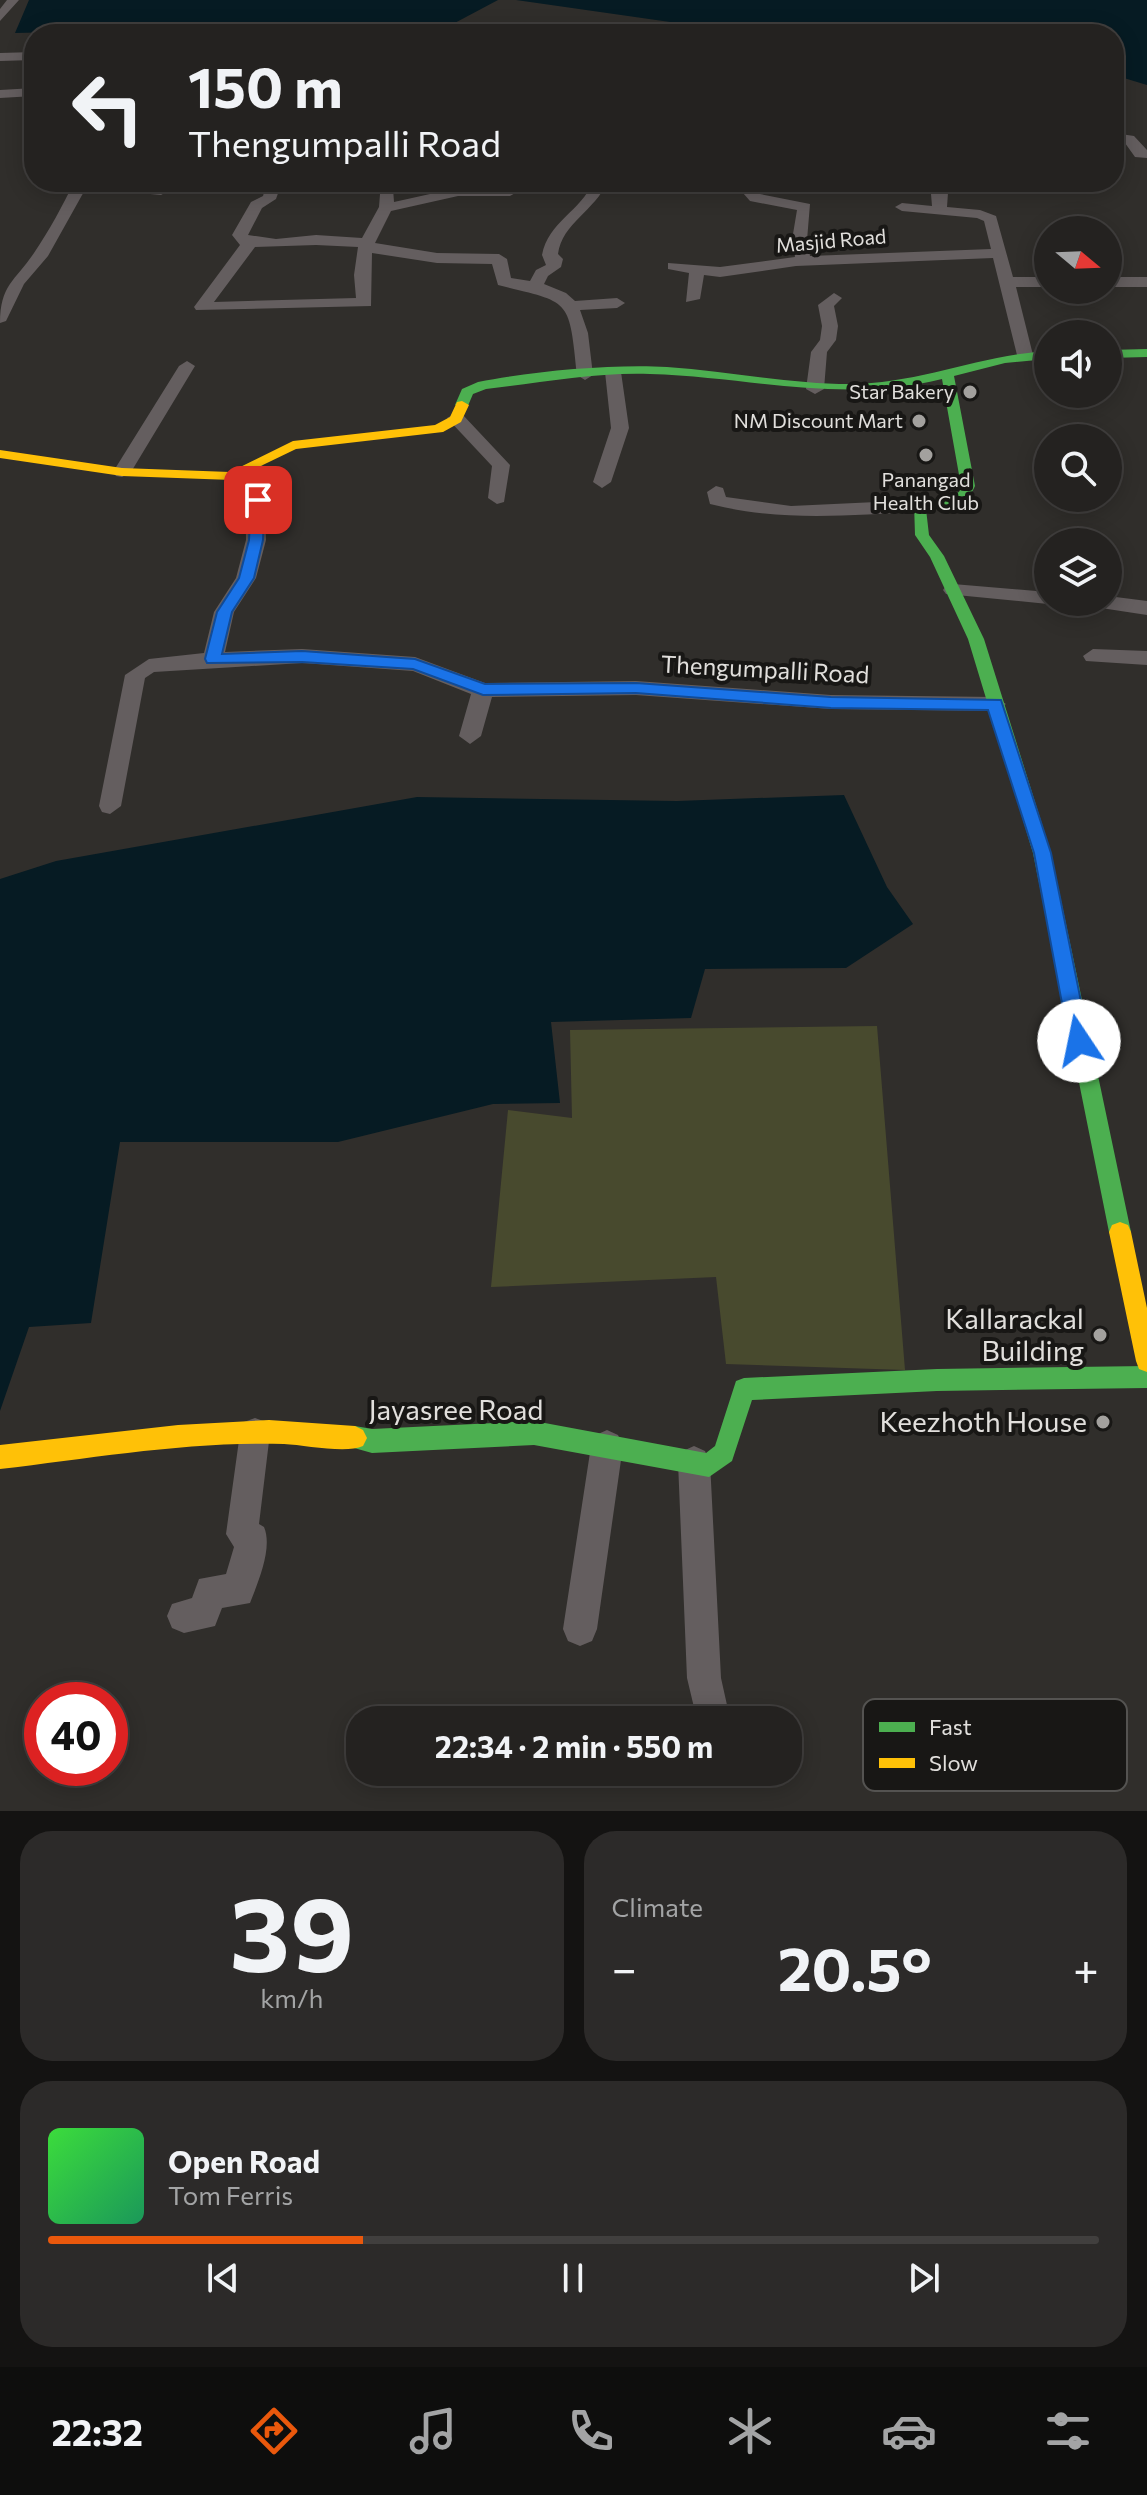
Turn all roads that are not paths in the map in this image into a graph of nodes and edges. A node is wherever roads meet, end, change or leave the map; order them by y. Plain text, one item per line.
1 (13, 0) edge
2 (0, 17) edge
3 (24, 56) edge
4 (0, 57) edge
5 (24, 93) edge
6 (0, 94) edge
7 (1124, 138) edge
8 (1147, 154) edge
9 (76, 192) edge
10 (272, 192) edge
11 (388, 192) edge
12 (446, 192) edge
13 (595, 192) edge
14 (750, 192) edge
15 (941, 192) edge
16 (589, 203) junction
17 (386, 207) junction
18 (902, 207) dead end
19 (611, 208) dead end
20 (939, 211) junction
21 (365, 243) junction
22 (249, 244) junction
23 (998, 253) junction
24 (804, 260) junction
25 (673, 266) dead end
26 (697, 270) junction
27 (1004, 282) junction
28 (1034, 282) edge
29 (1122, 282) edge
30 (1147, 282) edge
31 (536, 285) junction
32 (834, 298) dead end
33 (692, 299) dead end
34 (617, 303) dead end
35 (573, 306) junction
36 (0, 318) edge
37 (1147, 353) edge
38 (1122, 354) edge
39 (1025, 355) junction
40 (1034, 355) edge
41 (187, 366) dead end
42 (613, 372) junction
43 (947, 374) junction
44 (585, 375) junction
45 (815, 389) junction
46 (456, 418) junction
47 (0, 454) edge
48 (254, 466) junction
49 (122, 472) junction
50 (602, 482) dead end
51 (716, 492) dead end
52 (497, 498) dead end
53 (919, 506) junction
54 (953, 590) junction
55 (1034, 597) edge
56 (1122, 605) edge
57 (1147, 608) edge
58 (1093, 656) dead end
59 (1147, 658) edge
60 (213, 659) junction
61 (483, 690) junction
62 (995, 704) junction
63 (470, 736) dead end
64 (110, 806) dead end
65 (1147, 1361) edge
66 (1147, 1377) edge
67 (255, 1433) junction
68 (607, 1446) junction
69 (0, 1457) edge
70 (694, 1462) junction
71 (184, 1616) dead end
72 (580, 1629) dead end
73 (710, 1706) edge

1 - 2 street
3 - 4 street
5 - 6 street
7 - 8 street
9 - 36 street
10 - 22 street
11 - 17 street
12 - 17 street
13 - 16 street
14 - 24 street
15 - 20 street
16 - 19 street
16 - 31 street
17 - 21 street
18 - 20 street, Masjid Road
20 - 23 street, Masjid Road
21 - 22 street
21 - 22 street
21 - 31 street
23 - 24 street, Masjid Road
23 - 27 street
24 - 26 street, Masjid Road
25 - 26 street, Masjid Road
26 - 33 street
27 - 28 street
27 - 39 street
29 - 30 street
31 - 35 street
32 - 45 street
34 - 35 street
35 - 44 street
37 - 38 street
39 - 40 street
39 - 43 street
41 - 49 street
42 - 44 street
42 - 45 street
42 - 50 street
43 - 45 street
43 - 53 street
44 - 46 street
46 - 48 street
46 - 52 street
47 - 49 street
48 - 49 street
48 - 60 street
51 - 53 street
53 - 54 street
54 - 55 street
54 - 62 street
56 - 57 street
58 - 59 street
60 - 61 street, Thengumpalli Road
60 - 64 street, Thengumpalli Road
61 - 62 street, Thengumpalli Road
61 - 63 street
62 - 65 street
66 - 70 street
67 - 68 street, Jayasree Road
67 - 69 street, Jayasree Road
67 - 71 street
68 - 70 street, Jayasree Road
68 - 72 street
70 - 73 street

